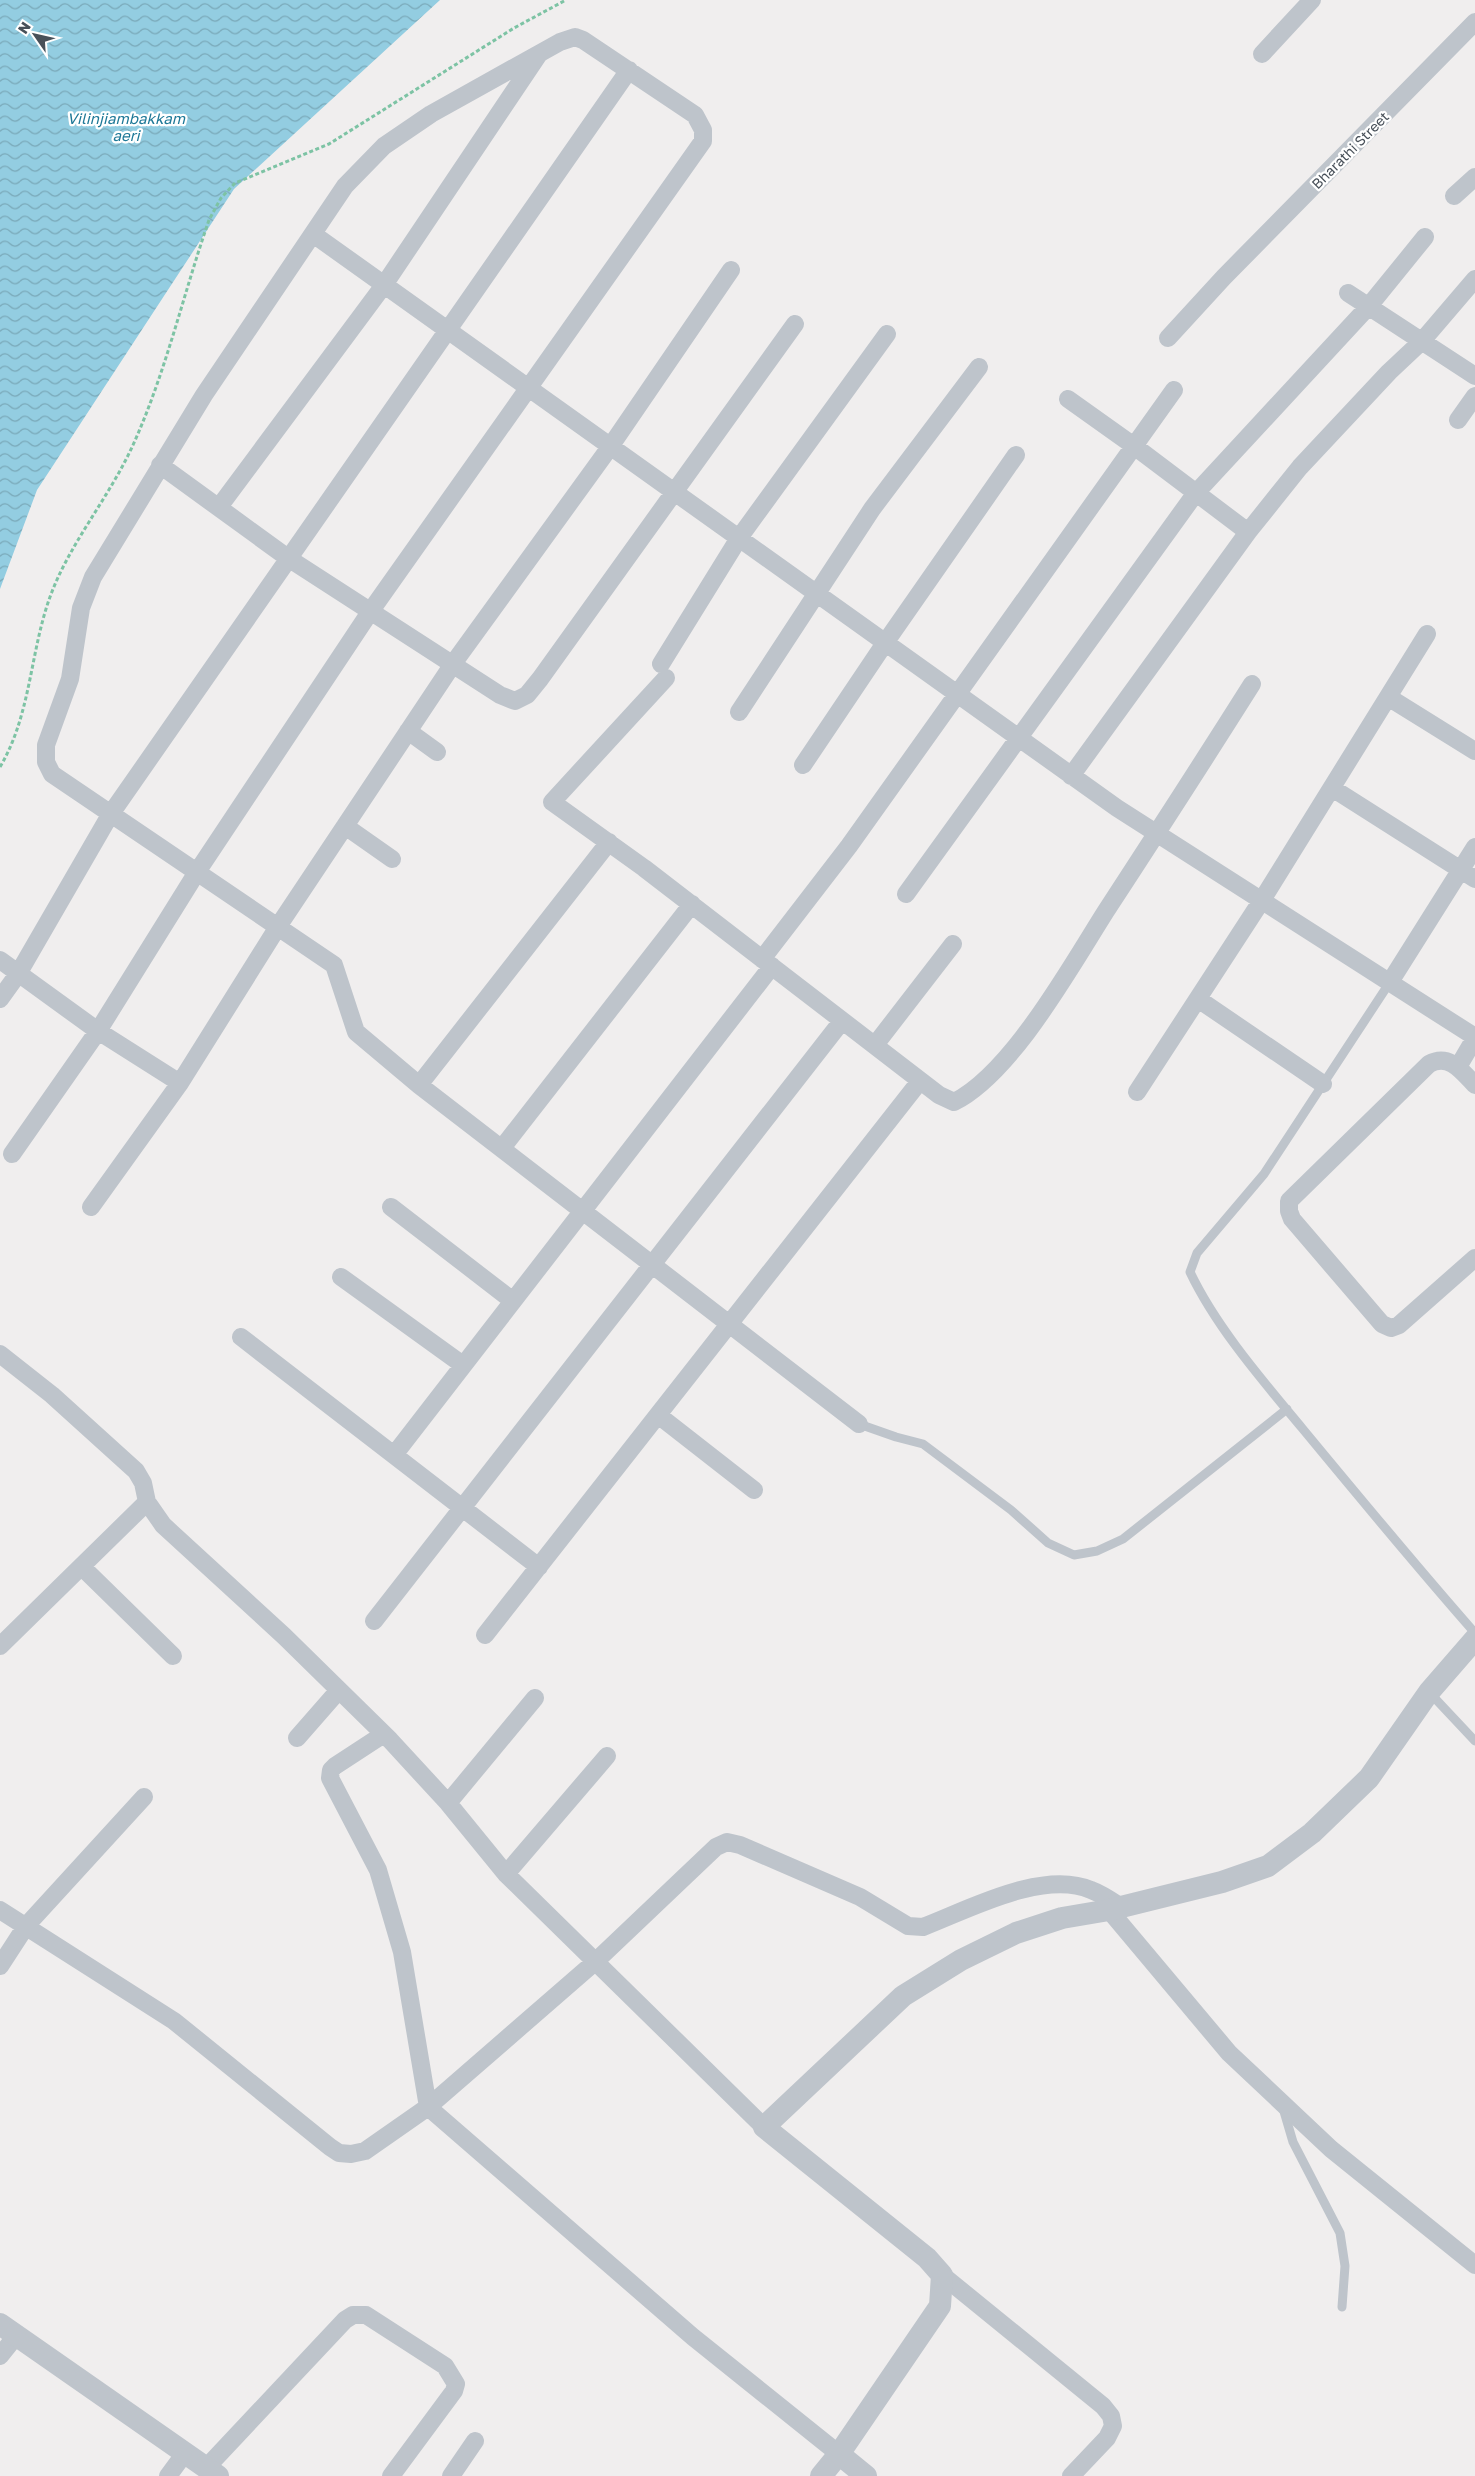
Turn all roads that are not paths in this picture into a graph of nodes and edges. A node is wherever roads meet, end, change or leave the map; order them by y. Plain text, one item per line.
1 (1312, 0) edge
2 (1475, 22) edge
3 (540, 52) junction
4 (1262, 54) dead end
5 (629, 70) junction
6 (1475, 177) edge
7 (1454, 196) dead end
8 (314, 234) junction
9 (1425, 237) dead end
10 (731, 270) dead end
11 (1475, 279) edge
12 (384, 285) junction
13 (1348, 293) dead end
14 (1369, 306) junction
15 (794, 324) dead end
16 (448, 330) junction
17 (887, 334) dead end
18 (1168, 338) dead end
19 (1422, 342) junction
20 (978, 368) dead end
21 (1475, 376) edge
22 (528, 387) junction
23 (1174, 390) dead end
24 (1475, 396) edge
25 (1068, 400) dead end
26 (1458, 420) dead end
27 (610, 446) junction
28 (1134, 446) junction
29 (1016, 455) dead end
30 (160, 465) junction
31 (675, 493) junction
32 (1194, 494) junction
33 (219, 507) junction
34 (1248, 532) junction
35 (739, 538) junction
36 (288, 558) junction
37 (817, 594) junction
38 (370, 612) junction
39 (1427, 634) dead end
40 (885, 643) junction
41 (453, 664) junction
42 (1252, 684) dead end
43 (958, 694) junction
44 (1388, 697) junction
45 (739, 712) dead end
46 (408, 731) junction
47 (1018, 737) junction
48 (1475, 751) edge
49 (438, 752) dead end
50 (803, 765) dead end
51 (1071, 776) junction
52 (1332, 788) junction
53 (110, 815) junction
54 (344, 826) junction
55 (1157, 833) junction
56 (609, 842) junction
57 (1475, 847) edge
58 (392, 859) dead end
59 (197, 872) junction
60 (1468, 874) edge
61 (906, 894) dead end
62 (1262, 900) junction
63 (692, 904) junction
64 (279, 925) junction
65 (953, 944) dead end
66 (0, 960) edge
67 (767, 962) junction
68 (18, 974) junction
69 (1390, 982) junction
70 (0, 999) edge
71 (1198, 999) junction
72 (842, 1020) junction
73 (98, 1031) junction
74 (1475, 1038) edge
75 (875, 1046) junction
76 (1458, 1067) junction
77 (920, 1081) junction
78 (180, 1083) junction
79 (1322, 1084) junction
80 (419, 1085) junction
81 (1475, 1085) edge
82 (1137, 1092) dead end
83 (502, 1148) junction
84 (12, 1154) dead end
85 (91, 1207) dead end
86 (392, 1207) dead end
87 (582, 1210) junction
88 (1475, 1258) edge
89 (652, 1264) junction
90 (341, 1277) dead end
91 (512, 1301) junction
92 (729, 1324) junction
93 (241, 1337) dead end
94 (0, 1354) edge
95 (463, 1365) junction
96 (1287, 1409) junction
97 (658, 1415) junction
98 (859, 1424) joint
99 (394, 1455) junction
100 (754, 1490) dead end
101 (147, 1502) junction
102 (462, 1508) junction
103 (82, 1567) junction
104 (539, 1567) junction
105 (374, 1620) dead end
106 (1475, 1633) edge
107 (485, 1635) dead end
108 (1475, 1639) edge
109 (0, 1646) edge
110 (174, 1656) dead end
111 (339, 1690) junction
112 (1428, 1692) junction
113 (535, 1698) dead end
114 (384, 1734) junction
115 (297, 1738) dead end
116 (1475, 1741) edge
117 (607, 1756) dead end
118 (144, 1797) dead end
119 (448, 1803) junction
120 (506, 1874) junction
121 (1115, 1908) junction
122 (0, 1910) edge
123 (26, 1926) junction
124 (596, 1961) junction
125 (0, 1966) edge
126 (1282, 2102) junction
127 (428, 2107) junction
128 (764, 2127) junction
129 (1475, 2265) edge
130 (942, 2275) junction
131 (1342, 2307) dead end
132 (8, 2330) edge
133 (0, 2356) edge
134 (475, 2441) dead end
135 (185, 2453) junction
136 (839, 2454) junction
137 (212, 2472) edge
138 (168, 2476) edge
139 (391, 2476) edge
140 (451, 2476) edge
141 (821, 2476) edge
142 (866, 2476) edge
143 (1071, 2476) edge

1 - 4 street
2 - 18 street, Bharathi Street
3 - 5 street
3 - 8 street
3 - 12 street
5 - 16 street
5 - 22 street
6 - 7 street
8 - 12 street
8 - 30 street
9 - 14 street
10 - 27 street
11 - 19 street
12 - 16 street
12 - 33 street
13 - 14 street
14 - 19 street
14 - 32 street
15 - 31 street
16 - 22 street
16 - 36 street
17 - 35 street
19 - 21 street
19 - 34 street
20 - 37 street
22 - 27 street
22 - 38 street
23 - 28 street
24 - 26 street
25 - 28 street
27 - 31 street
27 - 41 street
28 - 32 street
28 - 43 street
29 - 40 street
30 - 33 street
30 - 53 street
31 - 35 street
31 - 41 street
32 - 34 street
32 - 47 street
33 - 36 street
34 - 51 street
35 - 37 street
35 - 56 street
36 - 38 street
36 - 53 street
37 - 40 street
37 - 45 street
38 - 41 street
38 - 59 street
39 - 44 street
40 - 43 street
40 - 50 street
41 - 46 street
42 - 55 street
43 - 47 street
43 - 67 street
44 - 48 street
44 - 52 street
46 - 49 street
46 - 54 street
47 - 51 street
47 - 61 street
51 - 55 street
52 - 60 street
52 - 62 street
53 - 59 street
53 - 68 street
54 - 58 street
54 - 64 street
55 - 62 street
55 - 77 street
56 - 63 street
56 - 80 street
57 - 60 street
59 - 64 street
59 - 73 street
60 - 69 street
62 - 69 street
62 - 71 street
63 - 67 street
63 - 83 street
64 - 78 street
64 - 80 street
65 - 75 street
66 - 68 street
67 - 72 street
67 - 87 street
68 - 70 street
68 - 73 street
69 - 74 street
69 - 79 lane
71 - 79 street
71 - 82 street
72 - 75 street
72 - 89 street
73 - 78 street
73 - 84 street
74 - 76 street
75 - 77 street
76 - 81 street
76 - 88 street
77 - 92 street
78 - 85 street
79 - 96 lane
80 - 83 street
83 - 87 street
86 - 91 street
87 - 89 street
87 - 91 street
89 - 92 street
89 - 102 street
90 - 95 street
91 - 95 street
92 - 97 street
92 - 98 street
93 - 99 street
94 - 101 street
95 - 99 street
96 - 98 lane
96 - 106 lane
97 - 100 street
97 - 104 street
99 - 102 street
101 - 103 street
101 - 111 street
102 - 104 street
102 - 105 street
103 - 109 street
103 - 110 street
104 - 107 street
108 - 112 street
111 - 114 street
111 - 115 street
112 - 116 lane
112 - 121 street
113 - 119 street
114 - 119 street
114 - 127 street
117 - 120 street
118 - 123 street
119 - 120 street
120 - 124 street
121 - 124 street
121 - 126 street
121 - 128 street
122 - 123 street
123 - 125 street
123 - 127 street
124 - 127 street
124 - 128 street
126 - 129 street
126 - 131 lane
127 - 136 street
128 - 130 street
130 - 136 street
130 - 143 street
132 - 133 street
132 - 135 street
134 - 140 street
135 - 137 street
135 - 138 street
136 - 141 street
136 - 142 street
137 - 139 street

